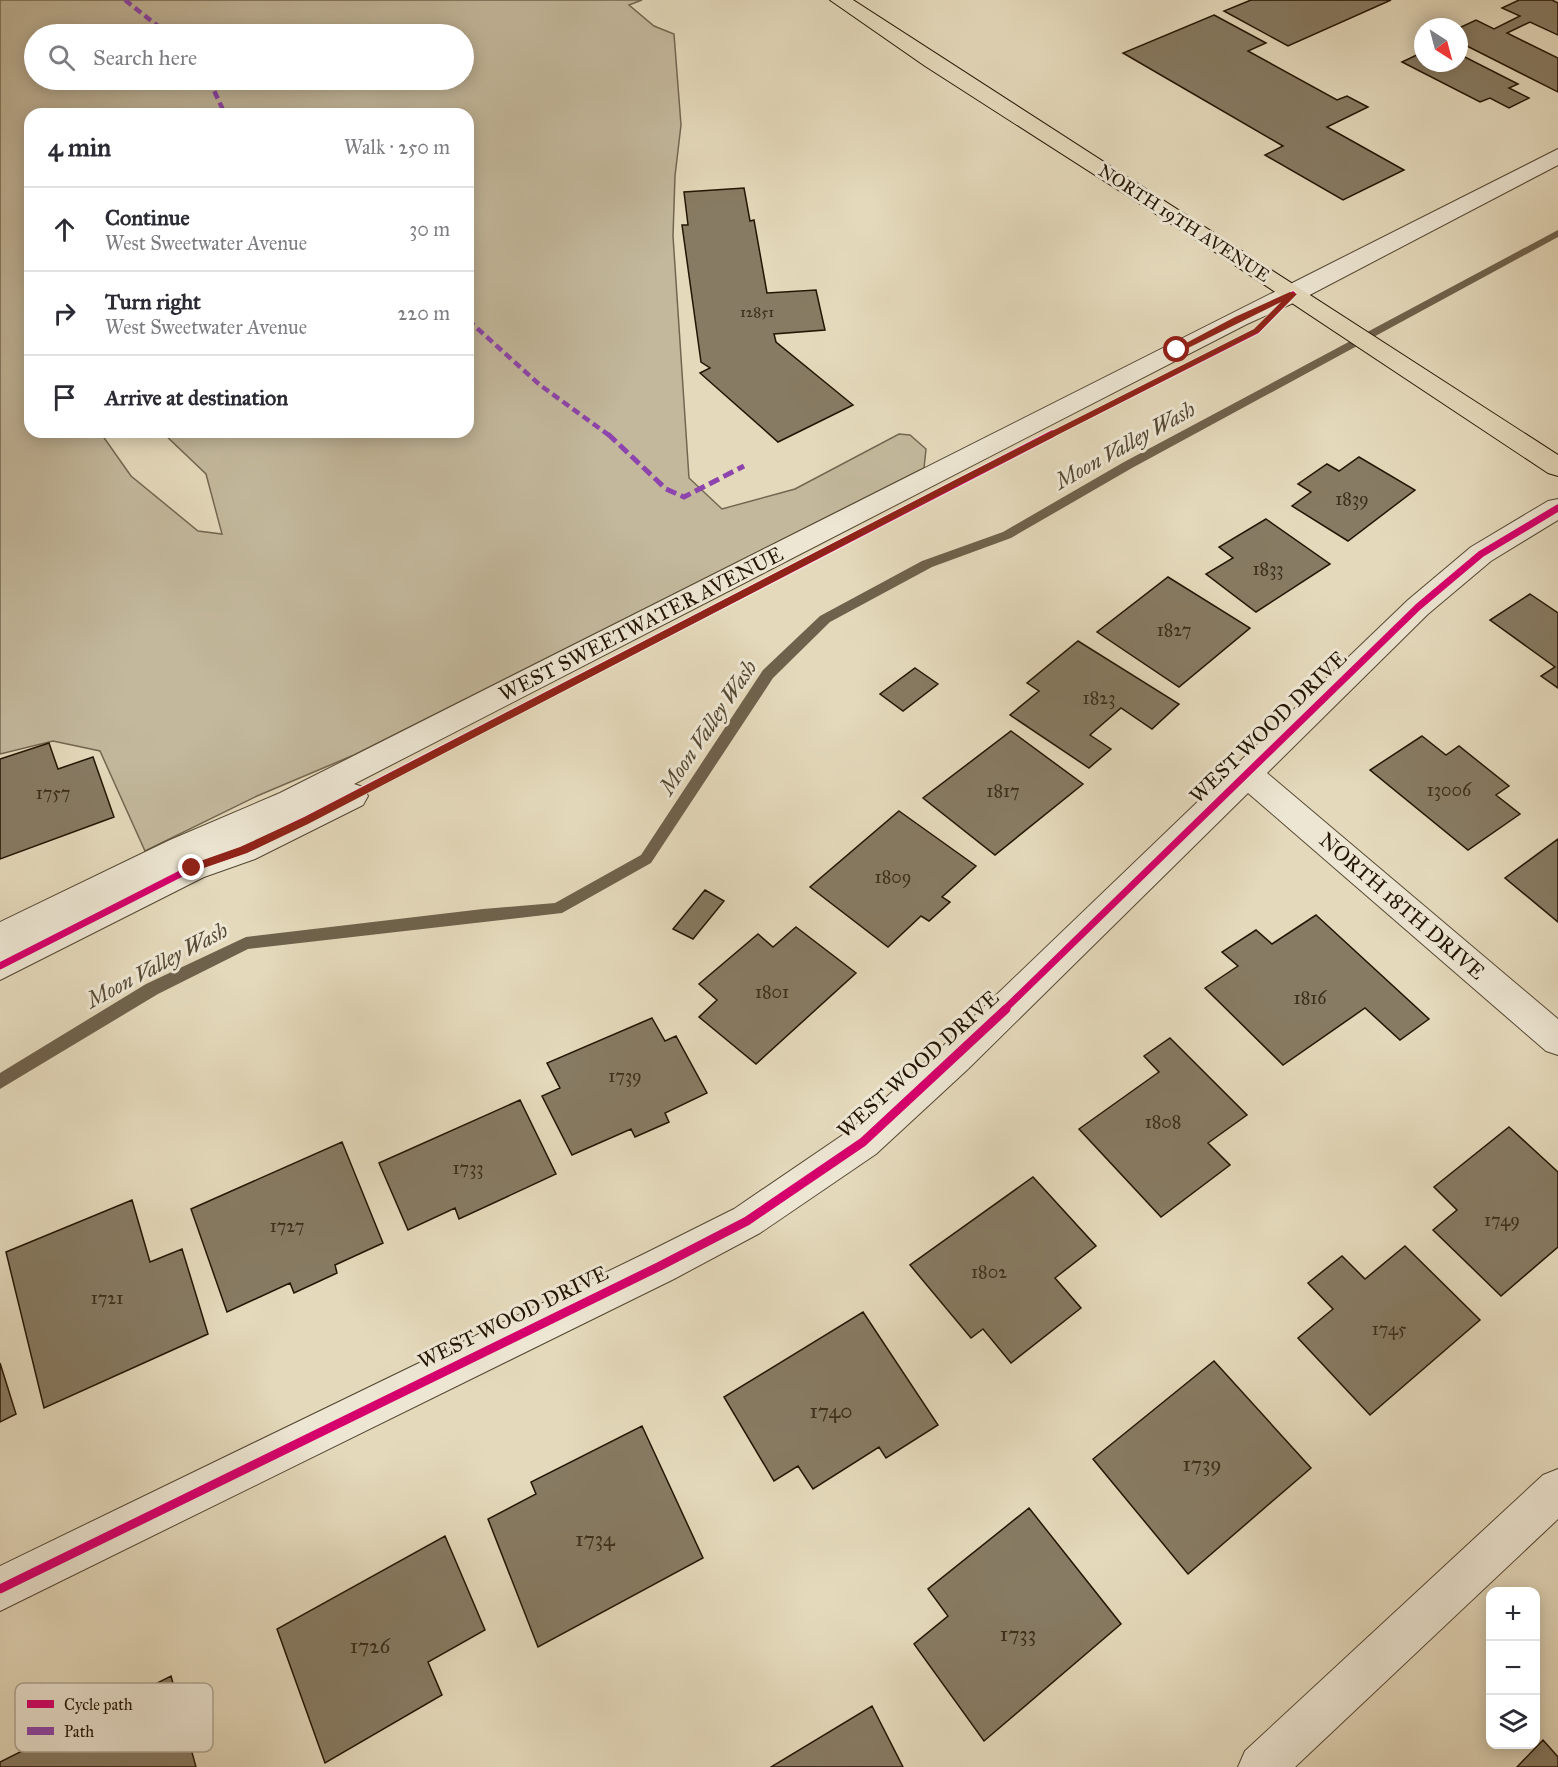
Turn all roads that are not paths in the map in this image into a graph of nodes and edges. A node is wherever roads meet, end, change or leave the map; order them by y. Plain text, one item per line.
1 (840, 0) edge
2 (1558, 156) edge
3 (1293, 294) junction
4 (1558, 468) edge
5 (1558, 508) edge
6 (1246, 772) junction
7 (0, 938) edge
8 (0, 966) edge
9 (1558, 1040) edge
10 (1558, 1490) edge
11 (0, 1589) edge
12 (1262, 1767) edge

1 - 3 main road, NORTH 19TH AVENUE
2 - 3 street
3 - 4 main road, NORTH 19TH AVENUE
3 - 7 street, WEST SWEETWATER AVENUE
3 - 8 street, WEST SWEETWATER AVENUE
5 - 6 street, WEST WOOD DRIVE
6 - 9 street, NORTH 18TH DRIVE
6 - 11 street, WEST WOOD DRIVE
10 - 12 street

